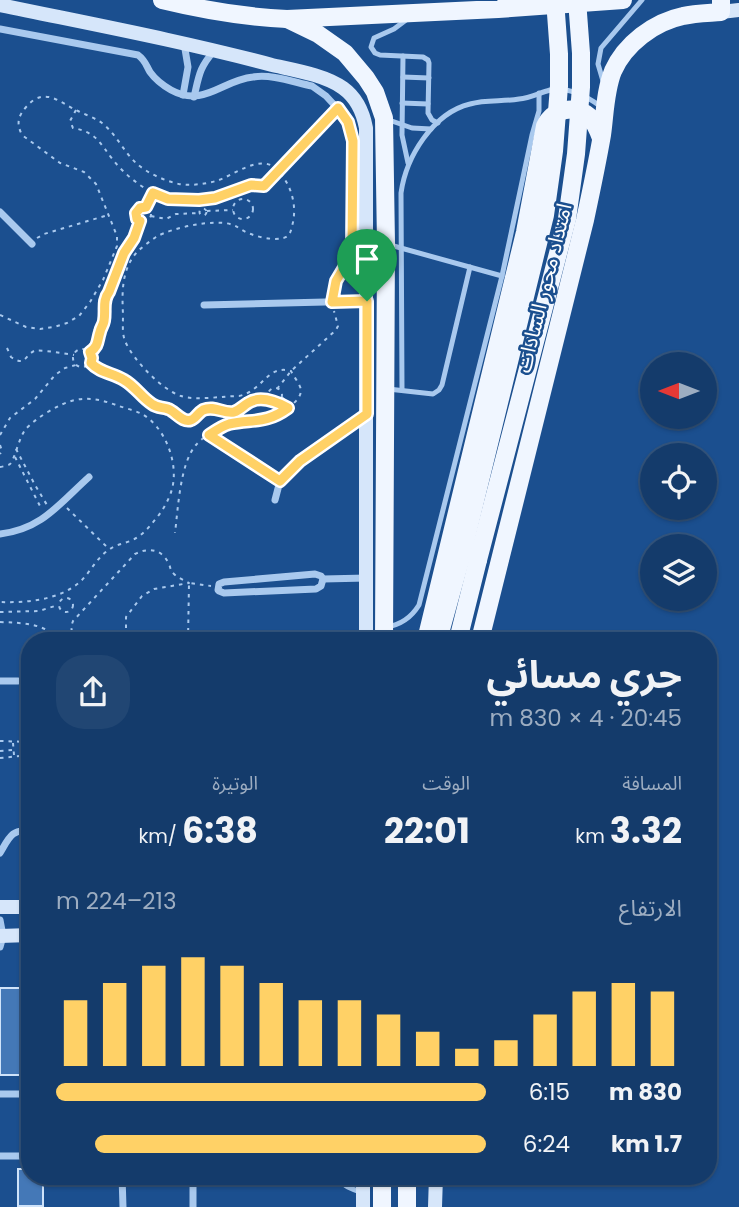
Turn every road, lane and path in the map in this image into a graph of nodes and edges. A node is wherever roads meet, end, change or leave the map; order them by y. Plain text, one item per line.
1 (162, 0) edge
2 (555, 0) edge
3 (577, 0) edge
4 (623, 0) edge
5 (642, 0) edge
6 (0, 5) edge
7 (727, 7) edge
8 (413, 14) junction
9 (287, 19) junction
10 (0, 29) edge
11 (184, 43) junction
12 (215, 49) junction
13 (403, 56) junction
14 (403, 77) junction
15 (429, 78) junction
16 (539, 93) junction
17 (183, 95) junction
18 (194, 97) junction
19 (606, 102) junction
20 (402, 103) junction
21 (428, 104) junction
22 (338, 108) junction
23 (76, 110) junction
24 (384, 118) junction
25 (438, 123) junction
26 (402, 125) junction
27 (431, 130) junction
28 (601, 138) junction
29 (408, 163) junction
30 (278, 172) junction
31 (153, 193) junction
32 (146, 207) junction
33 (234, 209) junction
34 (0, 212) edge
35 (109, 214) junction
36 (151, 216) junction
37 (140, 221) junction
38 (32, 244) joint
39 (394, 246) junction
40 (470, 267) junction
41 (502, 276) junction
42 (367, 301) junction
43 (332, 302) junction
44 (204, 305) dead end
45 (0, 315) edge
46 (7, 348) dead end
47 (90, 352) junction
48 (74, 355) junction
49 (91, 363) junction
50 (76, 365) junction
51 (291, 371) junction
52 (277, 388) junction
53 (393, 390) junction
54 (282, 397) junction
55 (272, 402) junction
56 (278, 402) junction
57 (289, 407) junction
58 (367, 414) junction
59 (6, 425) junction
60 (0, 426) edge
61 (0, 435) edge
62 (209, 435) junction
63 (0, 445) edge
64 (16, 448) junction
65 (0, 454) edge
66 (14, 456) junction
67 (0, 467) edge
68 (89, 478) dead end
69 (280, 481) junction
70 (34, 485) junction
71 (30, 488) junction
72 (275, 500) dead end
73 (61, 502) junction
74 (48, 515) junction
75 (175, 533) dead end
76 (0, 534) edge
77 (109, 549) junction
78 (471, 555) junction
79 (367, 578) junction
80 (323, 579) junction
81 (189, 583) junction
82 (218, 587) junction
83 (0, 602) edge
84 (58, 605) junction
85 (0, 612) edge
86 (0, 622) edge
87 (52, 632) edge
88 (72, 632) edge
89 (126, 632) edge
90 (188, 632) edge
91 (366, 632) edge
92 (384, 632) edge
93 (387, 632) edge
94 (428, 632) edge
95 (441, 632) edge
96 (459, 632) edge
97 (482, 632) edge
98 (0, 681) edge
99 (18, 681) dead end
100 (0, 741) edge
101 (13, 742) junction
102 (21, 742) edge
103 (14, 750) junction
104 (0, 751) edge
105 (21, 755) edge
106 (14, 756) junction
107 (0, 758) edge
108 (21, 832) edge
109 (0, 853) edge
110 (0, 907) edge
111 (21, 907) edge
112 (0, 920) edge
113 (21, 937) edge
114 (1, 940) edge
115 (0, 1094) edge
116 (21, 1094) edge
117 (0, 1156) edge
118 (21, 1156) edge
119 (122, 1185) edge
120 (193, 1185) edge
121 (344, 1185) edge
122 (382, 1185) edge
123 (407, 1185) edge
124 (436, 1185) edge
125 (363, 1200) edge
126 (122, 1207) edge
127 (193, 1207) edge
128 (382, 1207) edge
129 (407, 1207) edge
130 (435, 1207) edge

1 - 9 main road
2 - 78 main road, bridge
3 - 78 main road, bridge
4 - 8 main road
5 - 19 lane
6 - 11 street
7 - 19 main road, امتداد محور السادات
8 - 9 main road
8 - 13 lane
9 - 24 main road
10 - 17 street
11 - 12 street
11 - 17 street
12 - 18 street
12 - 42 street
13 - 14 lane
13 - 15 lane
14 - 15 lane
14 - 20 lane
15 - 21 lane
16 - 19 lane
16 - 25 lane
16 - 41 lane
17 - 18 street
18 - 22 street
19 - 28 main road, امتداد محور السادات
20 - 21 lane
20 - 26 lane
21 - 25 lane
22 - 30 path
22 - 43 street
23 - 30 path
23 - 31 path
23 - 35 path
24 - 26 lane
24 - 39 main road
25 - 27 lane
26 - 27 lane
26 - 29 lane
27 - 29 lane
28 - 94 main road
28 - 97 main road, امتداد محور السادات
29 - 39 lane
30 - 31 path
30 - 51 path
31 - 32 path
32 - 36 path
32 - 37 path
33 - 33 path
33 - 36 path
34 - 38 street
35 - 38 path
35 - 45 path
36 - 37 path
37 - 47 path
39 - 40 lane
39 - 53 main road
40 - 41 lane
40 - 53 lane
41 - 93 lane
42 - 43 street
42 - 58 street
43 - 44 street
43 - 51 path
46 - 48 path
47 - 48 path
47 - 49 path
48 - 50 path
49 - 50 path
49 - 55 path
50 - 59 path
51 - 52 path
51 - 57 path
52 - 54 path
52 - 55 path
53 - 92 main road
54 - 56 path
54 - 57 path
55 - 56 path
56 - 57 path
57 - 62 path
58 - 69 street
58 - 79 street
59 - 60 path
59 - 61 path
62 - 69 path
62 - 75 path
63 - 65 path
64 - 66 path
64 - 70 path
64 - 77 path
66 - 67 path
66 - 71 path
68 - 73 street
69 - 72 street
70 - 71 path
70 - 74 path
71 - 74 path
73 - 74 street
73 - 77 path
74 - 76 street
77 - 83 path
78 - 95 main road
78 - 96 main road
79 - 80 street
79 - 91 street
80 - 82 street
80 - 82 street
81 - 82 path
81 - 88 path
81 - 89 path
81 - 90 path
84 - 84 path
84 - 85 path
86 - 87 path
98 - 99 street
100 - 101 path
101 - 102 path
101 - 103 path
103 - 104 path
103 - 106 path
105 - 106 path
106 - 107 path
108 - 109 street
110 - 111 street
112 - 114 street
113 - 114 street
115 - 116 street
117 - 118 street
119 - 126 street
120 - 127 street
121 - 125 lane
122 - 128 main road
123 - 129 main road
124 - 130 street

